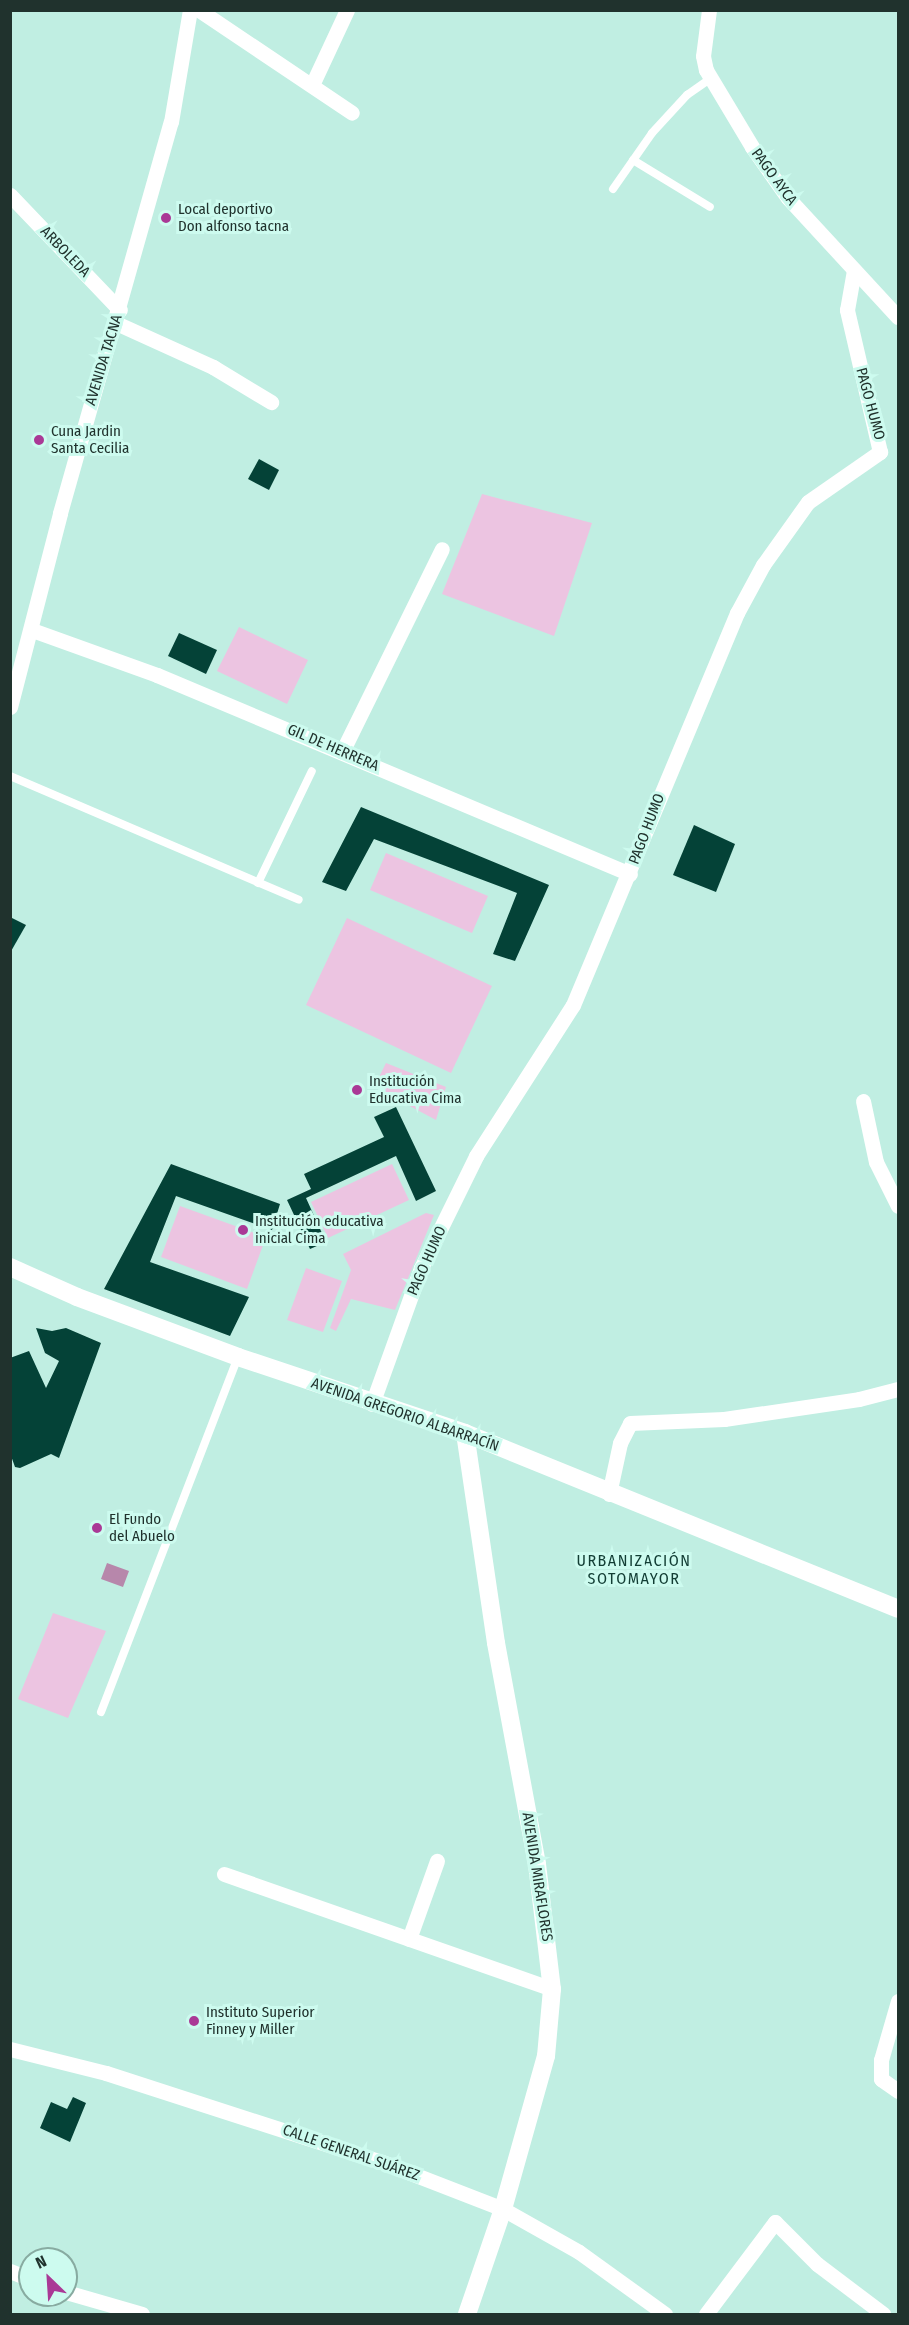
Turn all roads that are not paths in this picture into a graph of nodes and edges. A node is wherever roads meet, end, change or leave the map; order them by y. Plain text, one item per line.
1 (190, 10) edge
2 (199, 10) edge
3 (347, 10) edge
4 (709, 10) edge
5 (711, 78) junction
6 (312, 85) junction
7 (352, 113) dead end
8 (633, 160) junction
9 (613, 189) dead end
10 (10, 195) edge
11 (710, 207) dead end
12 (854, 272) junction
13 (896, 308) edge
14 (118, 316) junction
15 (271, 402) dead end
16 (442, 549) dead end
17 (32, 630) junction
18 (10, 708) edge
19 (342, 752) junction
20 (312, 771) dead end
21 (10, 776) edge
22 (630, 874) junction
23 (258, 883) junction
24 (299, 900) dead end
25 (863, 1101) dead end
26 (898, 1206) edge
27 (10, 1268) edge
28 (238, 1357) junction
29 (898, 1389) edge
30 (372, 1404) junction
31 (465, 1432) junction
32 (609, 1494) junction
33 (898, 1609) edge
34 (101, 1712) dead end
35 (437, 1861) dead end
36 (224, 1874) dead end
37 (409, 1939) junction
38 (552, 1989) junction
39 (898, 2001) edge
40 (10, 2049) edge
41 (898, 2091) edge
42 (503, 2209) junction
43 (78, 2296) edge
44 (657, 2312) edge
45 (141, 2314) edge
46 (467, 2314) edge
47 (706, 2314) edge
48 (882, 2314) edge

1 - 14 street, AVENIDA TACNA
2 - 6 street
3 - 6 street
4 - 5 street, PAGO AYCA
5 - 8 lane
5 - 12 street, PAGO AYCA
6 - 7 street
8 - 9 lane
8 - 11 lane
10 - 14 street, ARBOLEDA
12 - 13 street, PAGO AYCA
12 - 22 street, PAGO HUMO
14 - 15 street
14 - 17 street, AVENIDA TACNA
16 - 19 street
17 - 18 street, AVENIDA TACNA
17 - 19 street, GIL DE HERRERA
19 - 22 street, GIL DE HERRERA
20 - 23 lane
21 - 23 lane
22 - 30 street, PAGO HUMO
23 - 24 lane
25 - 26 street
27 - 28 street, AVENIDA GREGORIO ALBARRACÍN
28 - 30 street, AVENIDA GREGORIO ALBARRACÍN
28 - 34 lane
29 - 32 street
30 - 31 street, AVENIDA GREGORIO ALBARRACÍN
31 - 32 street, AVENIDA GREGORIO ALBARRACÍN
31 - 38 street, AVENIDA MIRAFLORES
32 - 33 street, AVENIDA GREGORIO ALBARRACÍN
35 - 37 street
36 - 37 street
37 - 38 street
38 - 42 street, AVENIDA MIRAFLORES
39 - 41 street
40 - 42 street, CALLE GENERAL SUÁREZ
42 - 44 street, CALLE GENERAL SUÁREZ
42 - 46 street, AVENIDA MIRAFLORES
43 - 45 street
47 - 48 street

